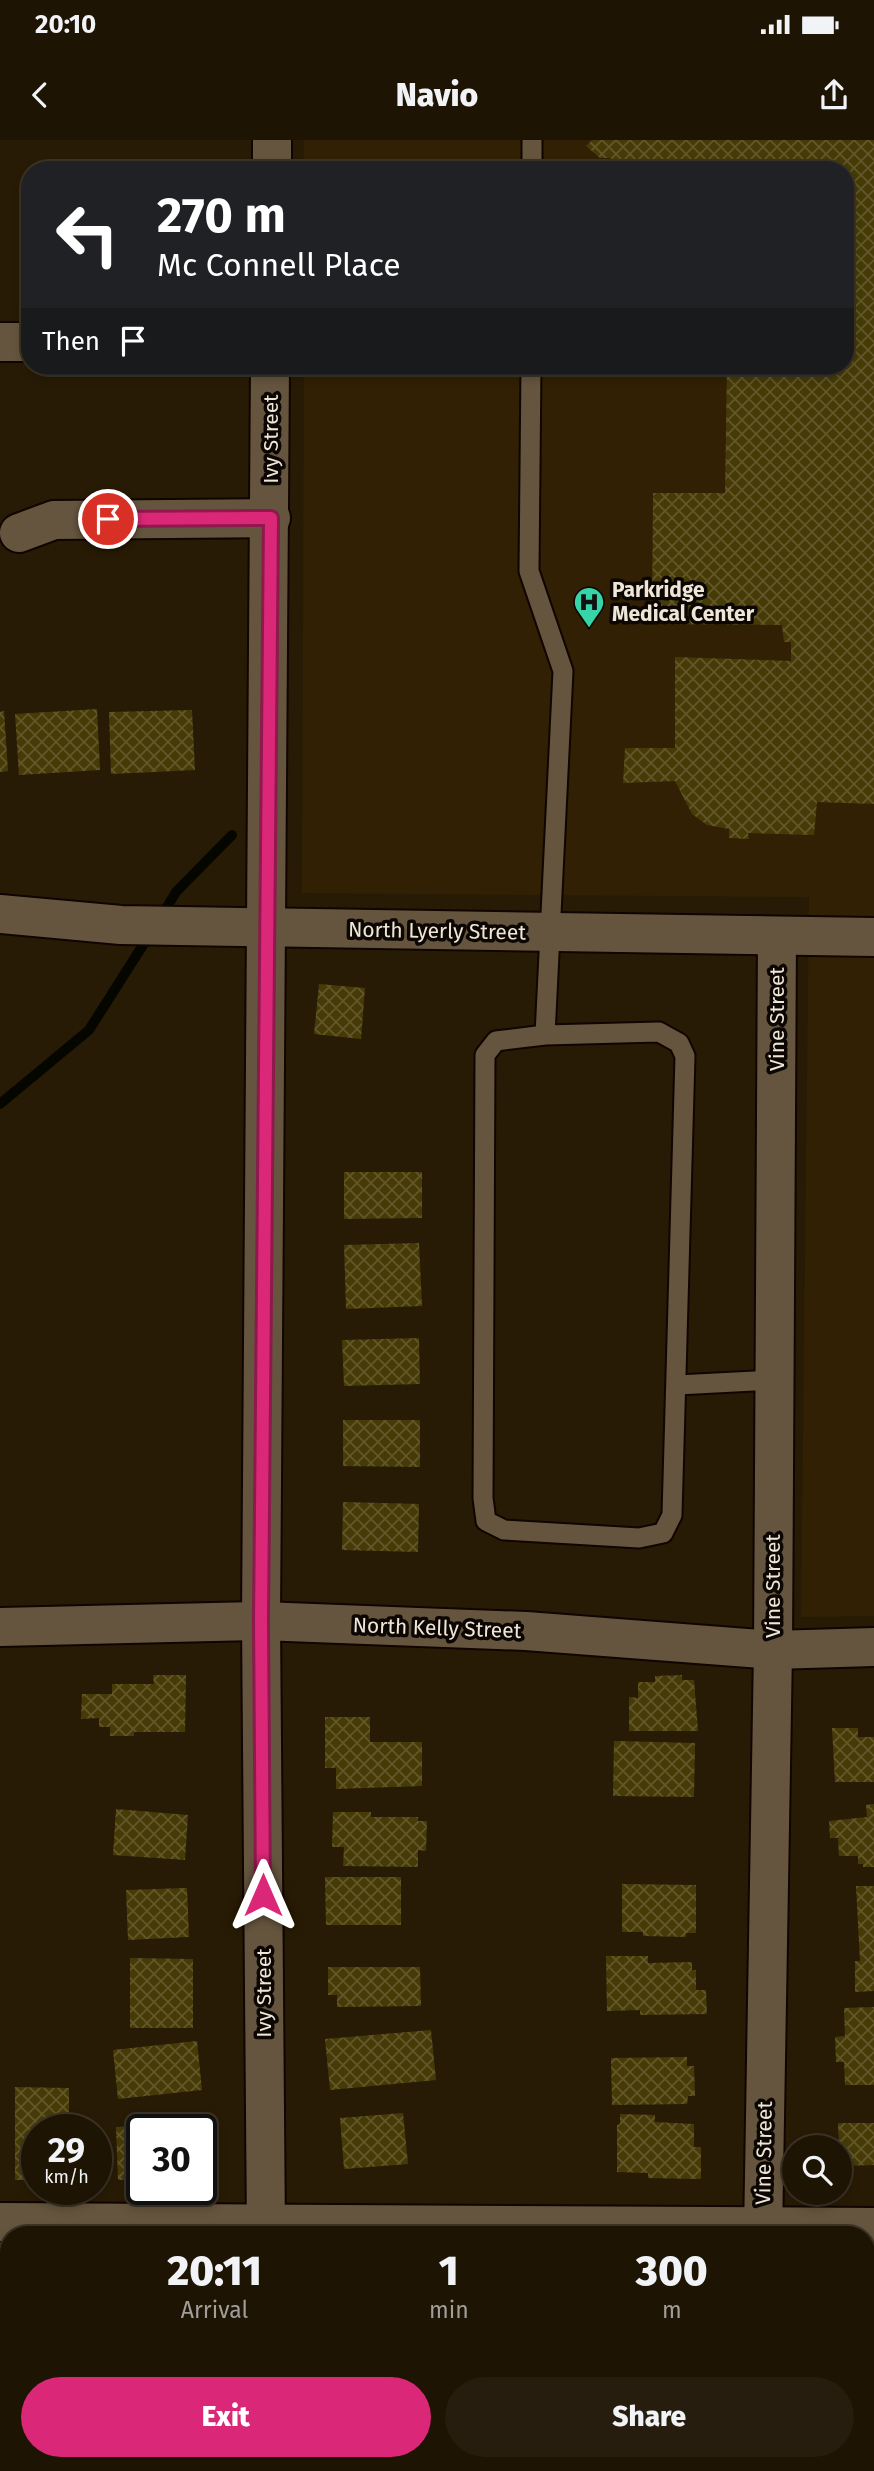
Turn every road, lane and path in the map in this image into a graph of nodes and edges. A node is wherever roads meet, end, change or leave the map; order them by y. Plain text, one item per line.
1 (272, 140) edge
2 (532, 140) edge
3 (272, 161) edge
4 (532, 161) edge
5 (0, 342) edge
6 (21, 342) edge
7 (270, 375) edge
8 (531, 375) edge
9 (271, 518) junction
10 (19, 533) dead end
11 (0, 914) edge
12 (268, 928) junction
13 (550, 933) junction
14 (777, 936) junction
15 (874, 936) edge
16 (545, 1035) junction
17 (775, 1380) junction
18 (677, 1385) junction
19 (261, 1621) junction
20 (0, 1627) edge
21 (874, 1647) edge
22 (773, 1650) junction
23 (0, 2222) edge
24 (152, 2226) edge
25 (266, 2226) edge
26 (763, 2226) edge

1 - 3 street
2 - 4 lane
5 - 6 street
7 - 9 street, Ivy Street
8 - 13 lane
9 - 10 street
9 - 12 street, Ivy Street
11 - 12 street, North Lyerly Street
12 - 13 street, North Lyerly Street
12 - 19 street, Ivy Street
13 - 14 street, North Lyerly Street
13 - 16 lane
14 - 15 street, North Lyerly Street
14 - 17 street, Vine Street
16 - 18 lane
16 - 18 lane
17 - 18 lane
17 - 22 street, Vine Street
19 - 20 street, North Kelly Street
19 - 22 street, North Kelly Street
19 - 25 street, Ivy Street
21 - 22 street, North Kelly Street
22 - 26 street, Vine Street
23 - 24 street

